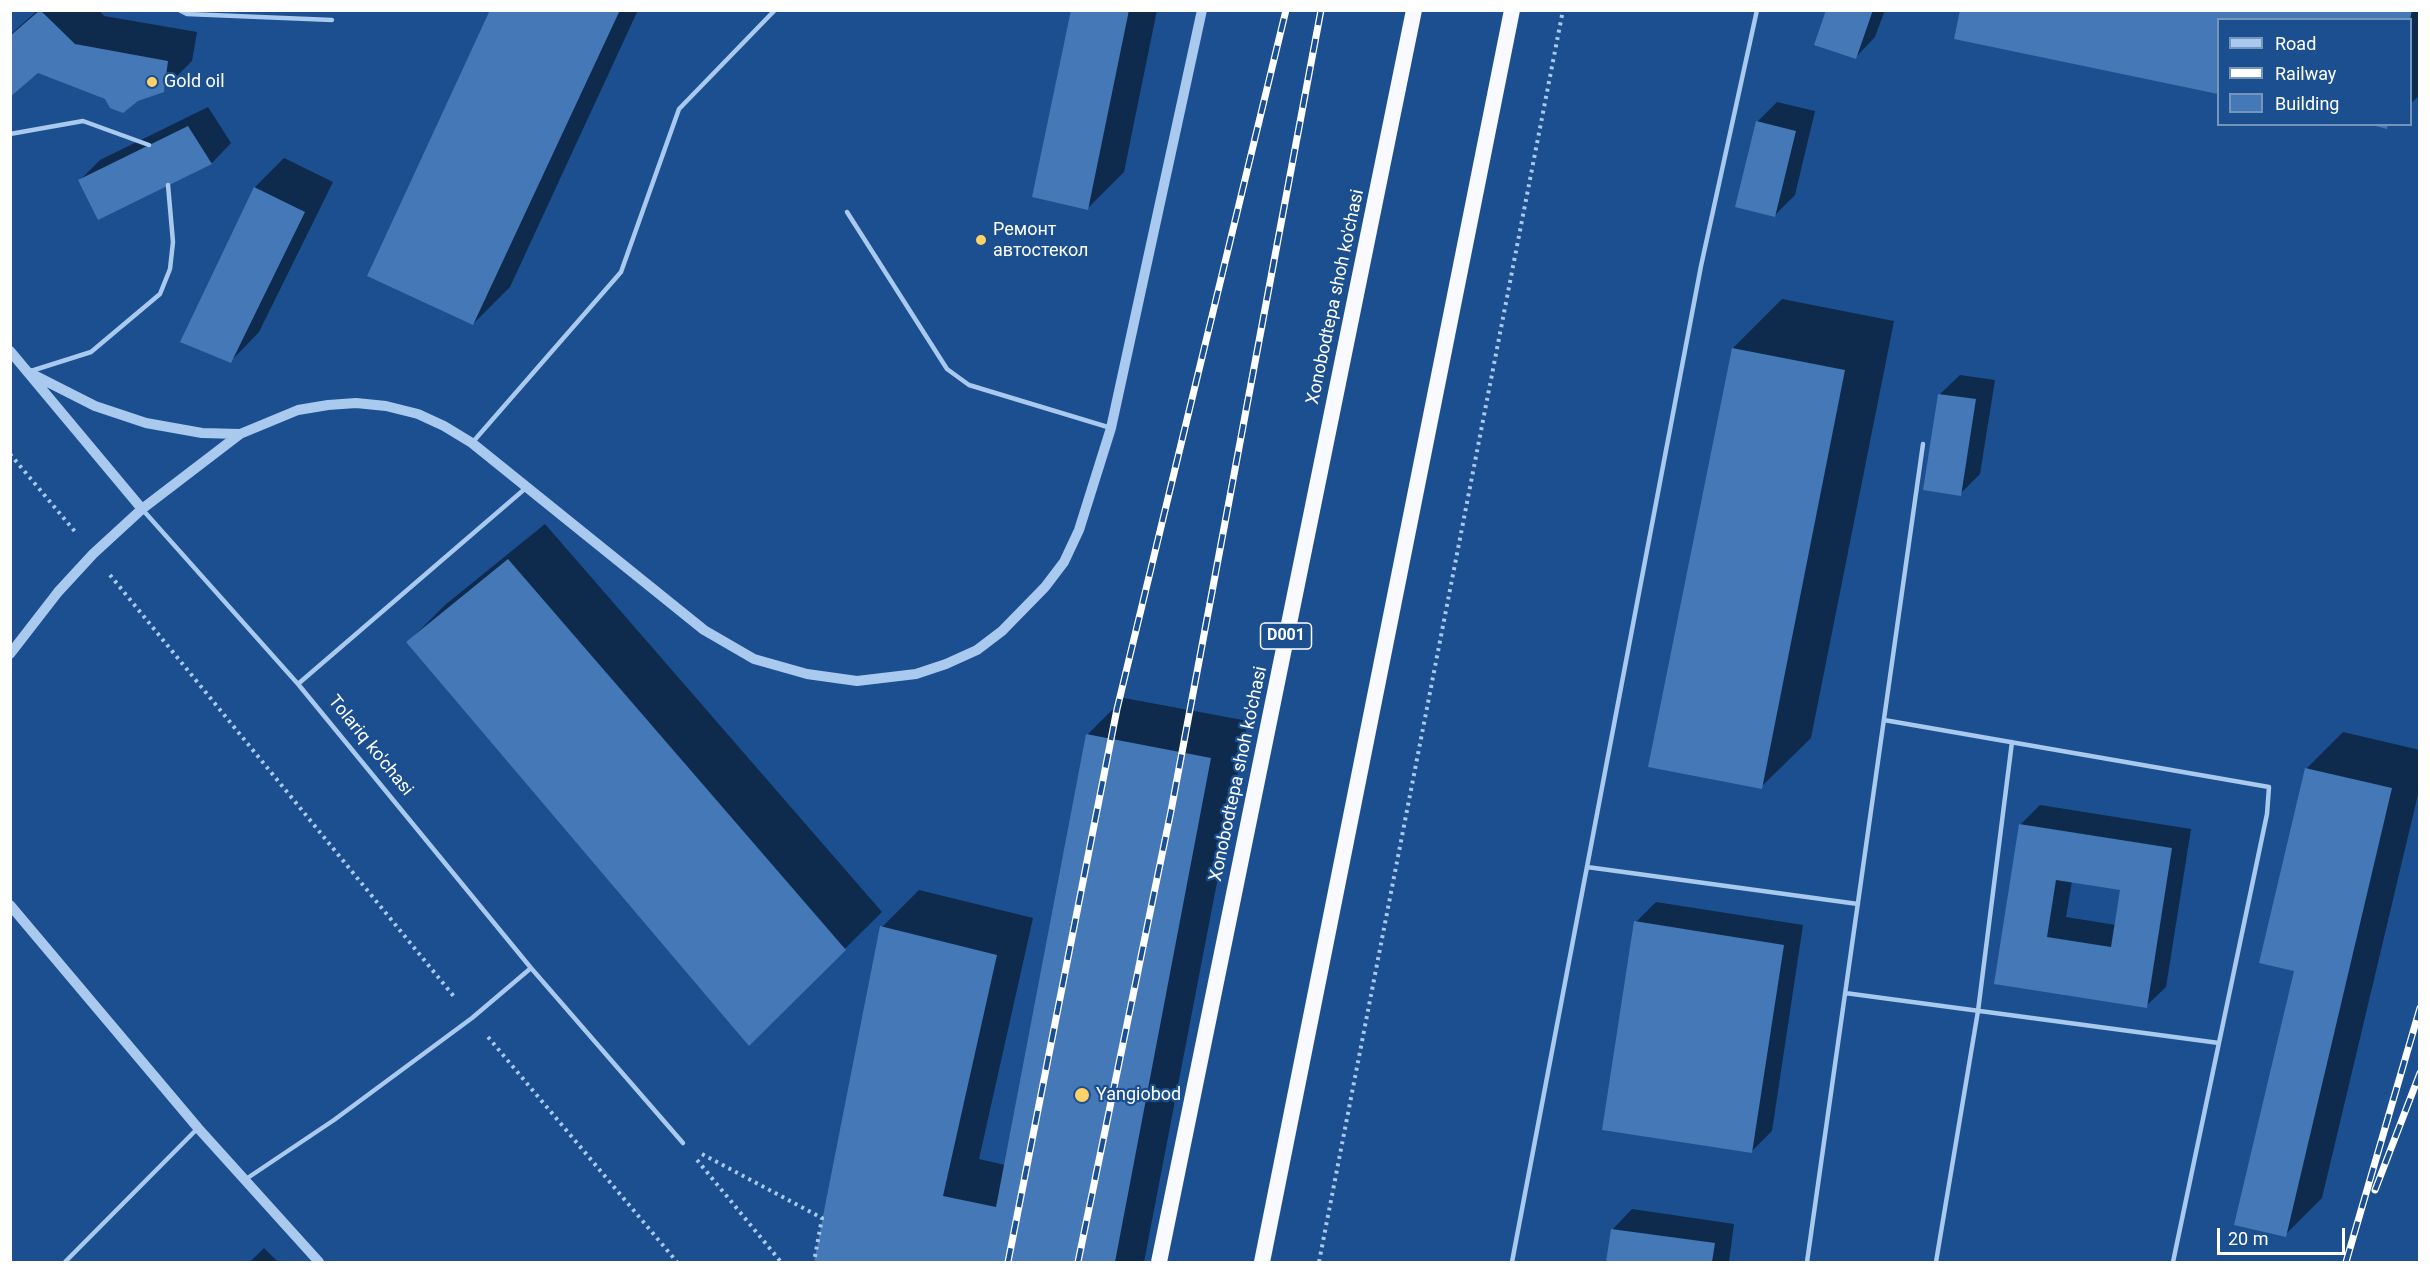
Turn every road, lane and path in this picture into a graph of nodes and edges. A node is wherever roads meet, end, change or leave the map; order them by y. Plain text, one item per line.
1 (179, 10) edge
2 (775, 10) edge
3 (1202, 10) edge
4 (1414, 10) edge
5 (1512, 10) edge
6 (1563, 10) edge
7 (1757, 10) edge
8 (332, 20) dead end
9 (10, 134) edge
10 (149, 145) dead end
11 (168, 185) dead end
12 (847, 212) dead end
13 (10, 351) edge
14 (28, 372) junction
15 (1111, 428) junction
16 (240, 434) junction
17 (472, 443) junction
18 (1923, 444) dead end
19 (10, 454) edge
20 (527, 487) junction
21 (142, 509) junction
22 (93, 554) junction
23 (10, 654) edge
24 (298, 684) junction
25 (1884, 720) junction
26 (2012, 742) junction
27 (1587, 867) junction
28 (1858, 904) junction
29 (10, 905) edge
30 (531, 968) junction
31 (1845, 993) junction
32 (1978, 1011) junction
33 (472, 1018) junction
34 (2219, 1043) junction
35 (198, 1128) junction
36 (683, 1143) junction
37 (246, 1179) junction
38 (65, 1263) edge
39 (319, 1263) edge
40 (677, 1263) edge
41 (781, 1263) edge
42 (814, 1263) edge
43 (1159, 1263) edge
44 (1262, 1263) edge
45 (1319, 1263) edge
46 (1512, 1263) edge
47 (1807, 1263) edge
48 (1936, 1263) edge
49 (2173, 1263) edge

1 - 8 lane
2 - 17 lane
3 - 15 street
4 - 43 highway, Xonobodtepa shoh ko'chasi / D001
5 - 44 highway
6 - 45 path
7 - 27 lane
9 - 10 lane
11 - 14 lane
12 - 15 lane
13 - 14 street, Tolariq ko'chasi
14 - 16 street, Tolariq ko'chasi
14 - 21 street, Tolariq ko'chasi
15 - 20 street
16 - 17 street
16 - 21 street
17 - 20 street
18 - 25 lane
19 - 22 path
20 - 24 lane
21 - 22 street
21 - 24 lane, Tolariq ko'chasi
22 - 23 street
22 - 33 path
24 - 30 lane, Tolariq ko'chasi
25 - 26 lane
25 - 28 lane
26 - 32 lane
26 - 34 lane
27 - 28 lane
27 - 46 lane
28 - 31 lane
29 - 35 street
30 - 33 lane
30 - 36 lane, Tolariq ko'chasi
31 - 32 lane
31 - 47 lane
32 - 34 lane
32 - 48 lane
33 - 37 lane
33 - 40 path
34 - 49 lane
35 - 37 street
35 - 38 lane
36 - 41 path
36 - 42 path
37 - 39 street

